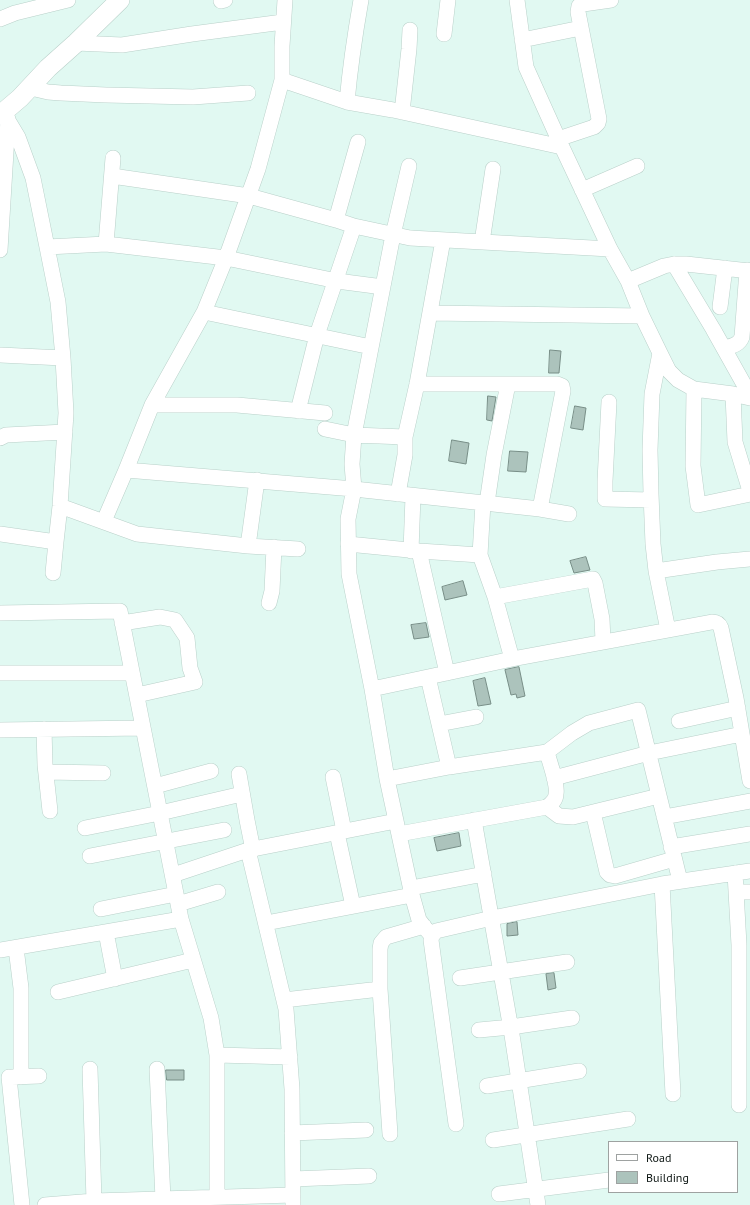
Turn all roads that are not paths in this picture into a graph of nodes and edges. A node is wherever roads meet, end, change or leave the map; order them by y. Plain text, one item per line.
1 (68, 0) edge
2 (120, 0) edge
3 (285, 0) edge
4 (362, 0) edge
5 (448, 0) edge
6 (517, 0) edge
7 (611, 0) edge
8 (0, 19) edge
9 (283, 22) junction
10 (581, 28) junction
11 (410, 30) dead end
12 (444, 34) dead end
13 (522, 40) junction
14 (76, 43) junction
15 (282, 80) junction
16 (31, 88) junction
17 (248, 93) dead end
18 (347, 102) junction
19 (402, 112) junction
20 (4, 116) edge
21 (358, 142) dead end
22 (560, 143) junction
23 (113, 158) dead end
24 (409, 166) dead end
25 (637, 166) dead end
26 (493, 169) dead end
27 (112, 176) junction
28 (582, 190) junction
29 (249, 196) junction
30 (336, 220) junction
31 (354, 226) junction
32 (393, 235) junction
33 (443, 240) junction
34 (482, 242) junction
35 (106, 244) junction
36 (48, 247) junction
37 (610, 249) junction
38 (0, 250) edge
39 (226, 258) junction
40 (674, 264) junction
41 (725, 268) junction
42 (748, 270) edge
43 (336, 281) junction
44 (628, 281) junction
45 (383, 287) junction
46 (720, 307) dead end
47 (204, 312) junction
48 (430, 313) junction
49 (642, 316) junction
50 (317, 335) junction
51 (371, 347) junction
52 (724, 348) junction
53 (660, 354) junction
54 (0, 356) edge
55 (63, 358) junction
56 (417, 384) junction
57 (508, 384) junction
58 (694, 389) junction
59 (733, 394) junction
60 (750, 395) edge
61 (750, 398) edge
62 (610, 402) dead end
63 (152, 405) junction
64 (298, 411) junction
65 (325, 413) dead end
66 (325, 429) dead end
67 (65, 432) junction
68 (354, 434) junction
69 (405, 437) junction
70 (0, 438) edge
71 (126, 470) junction
72 (256, 480) junction
73 (354, 489) junction
74 (750, 493) edge
75 (405, 495) junction
76 (651, 500) junction
77 (485, 503) junction
78 (60, 506) junction
79 (540, 509) junction
80 (569, 514) dead end
81 (104, 521) junction
82 (0, 534) edge
83 (56, 542) junction
84 (348, 544) junction
85 (248, 546) junction
86 (274, 547) junction
87 (298, 548) dead end
88 (415, 551) junction
89 (480, 555) junction
90 (750, 559) edge
91 (656, 571) junction
92 (53, 573) dead end
93 (495, 597) junction
94 (269, 603) dead end
95 (0, 613) edge
96 (122, 623) junction
97 (668, 630) junction
98 (603, 641) junction
99 (512, 659) junction
100 (0, 673) edge
101 (132, 673) junction
102 (447, 673) junction
103 (428, 677) junction
104 (372, 689) junction
105 (137, 695) junction
106 (741, 700) edge
107 (476, 717) dead end
108 (679, 721) dead end
109 (439, 724) junction
110 (144, 728) junction
111 (44, 729) junction
112 (744, 729) edge
113 (0, 730) edge
114 (547, 752) junction
115 (648, 753) junction
116 (748, 757) edge
117 (449, 767) junction
118 (46, 772) junction
119 (211, 772) dead end
120 (103, 773) dead end
121 (239, 774) dead end
122 (333, 777) dead end
123 (554, 778) junction
124 (387, 779) junction
125 (750, 781) edge
126 (155, 786) junction
127 (242, 794) junction
128 (659, 796) junction
129 (750, 801) edge
130 (547, 806) junction
131 (50, 810) dead end
132 (593, 812) junction
133 (160, 813) junction
134 (664, 817) junction
135 (474, 820) junction
136 (85, 828) dead end
137 (398, 828) junction
138 (224, 830) dead end
139 (341, 832) junction
140 (750, 834) edge
141 (166, 842) junction
142 (251, 850) junction
143 (673, 853) junction
144 (90, 856) dead end
145 (750, 871) edge
146 (735, 873) junction
147 (484, 874) junction
148 (173, 875) junction
149 (680, 881) junction
150 (662, 884) junction
151 (411, 891) junction
152 (218, 892) dead end
153 (743, 892) edge
154 (179, 906) junction
155 (353, 906) junction
156 (101, 909) dead end
157 (492, 918) junction
158 (266, 923) junction
159 (428, 931) junction
160 (106, 932) junction
161 (16, 948) junction
162 (0, 950) edge
163 (193, 960) junction
164 (567, 962) dead end
165 (501, 972) junction
166 (460, 978) dead end
167 (115, 979) junction
168 (380, 989) junction
169 (58, 992) dead end
170 (284, 1000) junction
171 (572, 1018) dead end
172 (511, 1027) junction
173 (479, 1030) dead end
174 (217, 1055) junction
175 (290, 1057) junction
176 (90, 1069) dead end
177 (157, 1069) dead end
178 (578, 1071) dead end
179 (39, 1076) dead end
180 (10, 1077) edge
181 (519, 1081) junction
182 (487, 1086) dead end
183 (673, 1094) dead end
184 (739, 1105) dead end
185 (628, 1119) dead end
186 (456, 1124) dead end
187 (366, 1130) dead end
188 (292, 1133) junction
189 (390, 1134) dead end
190 (527, 1134) junction
191 (493, 1140) dead end
192 (369, 1176) dead end
193 (293, 1179) junction
194 (608, 1180) edge
195 (535, 1190) junction
196 (498, 1194) dead end
197 (217, 1197) junction
198 (163, 1199) junction
199 (293, 1200) edge
200 (94, 1201) junction
201 (22, 1205) edge
202 (45, 1205) edge
203 (538, 1205) edge

1 - 8 street
2 - 14 main road
3 - 9 street
4 - 18 street
5 - 12 street
6 - 13 street
7 - 10 street
9 - 14 street
9 - 15 street
10 - 13 street
10 - 22 street
11 - 19 street
13 - 22 street
14 - 16 main road
15 - 18 street
15 - 29 street
16 - 17 street
16 - 20 main road
18 - 19 street
19 - 22 street
20 - 36 street
20 - 38 street
21 - 30 street
22 - 28 street
23 - 27 street
24 - 32 street
25 - 28 street
26 - 34 street
27 - 29 street
27 - 35 street
28 - 37 street
29 - 30 street
29 - 39 street
30 - 31 street
31 - 32 street
31 - 43 street
32 - 33 street
32 - 45 street
33 - 34 street
33 - 48 street
34 - 37 street
35 - 36 street
35 - 39 street
36 - 55 street
37 - 44 street
39 - 43 street
39 - 47 street
40 - 41 street
40 - 44 street
40 - 52 street
41 - 42 street
41 - 46 street
42 - 52 street
43 - 45 street
43 - 50 street
44 - 49 street
45 - 51 street
47 - 50 street
47 - 63 street
48 - 49 street
48 - 56 street
49 - 53 street
50 - 51 street
50 - 64 street
51 - 68 street
52 - 60 street
53 - 58 street
53 - 76 street
54 - 55 street
55 - 67 street
56 - 57 street
56 - 69 street
57 - 77 street
57 - 79 street
58 - 59 street
58 - 74 street
59 - 61 street
59 - 74 street
62 - 76 street
63 - 64 street
63 - 71 street
64 - 65 street
66 - 68 street
67 - 70 street
67 - 78 street
68 - 69 street
68 - 73 street
69 - 75 street
71 - 72 street
71 - 81 street
72 - 73 street
72 - 85 street
73 - 75 street
73 - 84 street
75 - 77 street
75 - 88 street
76 - 91 street
77 - 79 street
77 - 89 street
78 - 81 street
78 - 83 street
79 - 80 street
81 - 85 street
82 - 83 street
83 - 92 street
84 - 88 street
84 - 104 street
85 - 86 street
86 - 87 street
86 - 94 street
88 - 89 street
88 - 102 street
89 - 93 street
90 - 91 street
91 - 97 street
93 - 98 street
93 - 99 street
95 - 96 street
96 - 101 street
96 - 105 street
97 - 98 street
97 - 106 street
98 - 99 street
99 - 102 street
100 - 101 street
101 - 105 street
102 - 103 street
103 - 104 street
103 - 109 street
104 - 124 street
105 - 110 street
106 - 108 street
106 - 112 street
107 - 109 street
109 - 117 street
110 - 111 street
110 - 126 street
111 - 113 street
111 - 118 street
112 - 115 street
112 - 116 street
114 - 115 street
114 - 117 street
114 - 123 street
115 - 123 street
115 - 128 street
116 - 125 street
117 - 124 street
118 - 120 street
118 - 131 street
119 - 126 street
121 - 127 street
122 - 139 street
123 - 130 street
124 - 137 street
126 - 133 street
127 - 133 street
127 - 142 street
128 - 132 street
128 - 134 street
129 - 134 street
130 - 132 street
130 - 135 street
132 - 143 street
133 - 136 street
133 - 141 street
134 - 143 street
135 - 137 street
135 - 147 street
137 - 139 street
137 - 151 street
138 - 141 street
139 - 142 street
139 - 155 street
140 - 143 street
141 - 144 street
141 - 148 street
142 - 148 street
142 - 158 street
143 - 149 street
145 - 146 street
146 - 149 street
146 - 153 street
147 - 151 street
147 - 157 street
148 - 154 street
149 - 150 street
150 - 157 street
150 - 183 street
151 - 155 street
151 - 159 street
152 - 154 street
153 - 184 street
154 - 156 street
154 - 160 street
154 - 163 street
155 - 158 street
157 - 159 street
157 - 165 street
158 - 170 street
159 - 168 street
159 - 186 street
160 - 161 street
160 - 167 street
161 - 162 street
161 - 180 street
163 - 167 street
163 - 174 street
164 - 165 street
165 - 166 street
165 - 172 street
167 - 169 street
168 - 170 street
168 - 189 street
170 - 175 street
171 - 172 street
172 - 173 street
172 - 181 street
174 - 175 street
174 - 197 street
175 - 188 street
176 - 200 street
177 - 198 street
178 - 181 street
179 - 180 street
180 - 201 street
181 - 182 street
181 - 190 street
185 - 190 street
187 - 188 street
188 - 193 street
190 - 191 street
190 - 195 street
192 - 193 street
193 - 199 street
194 - 195 street
195 - 196 street
195 - 203 street
197 - 198 street
197 - 199 street
198 - 200 street
200 - 202 street

